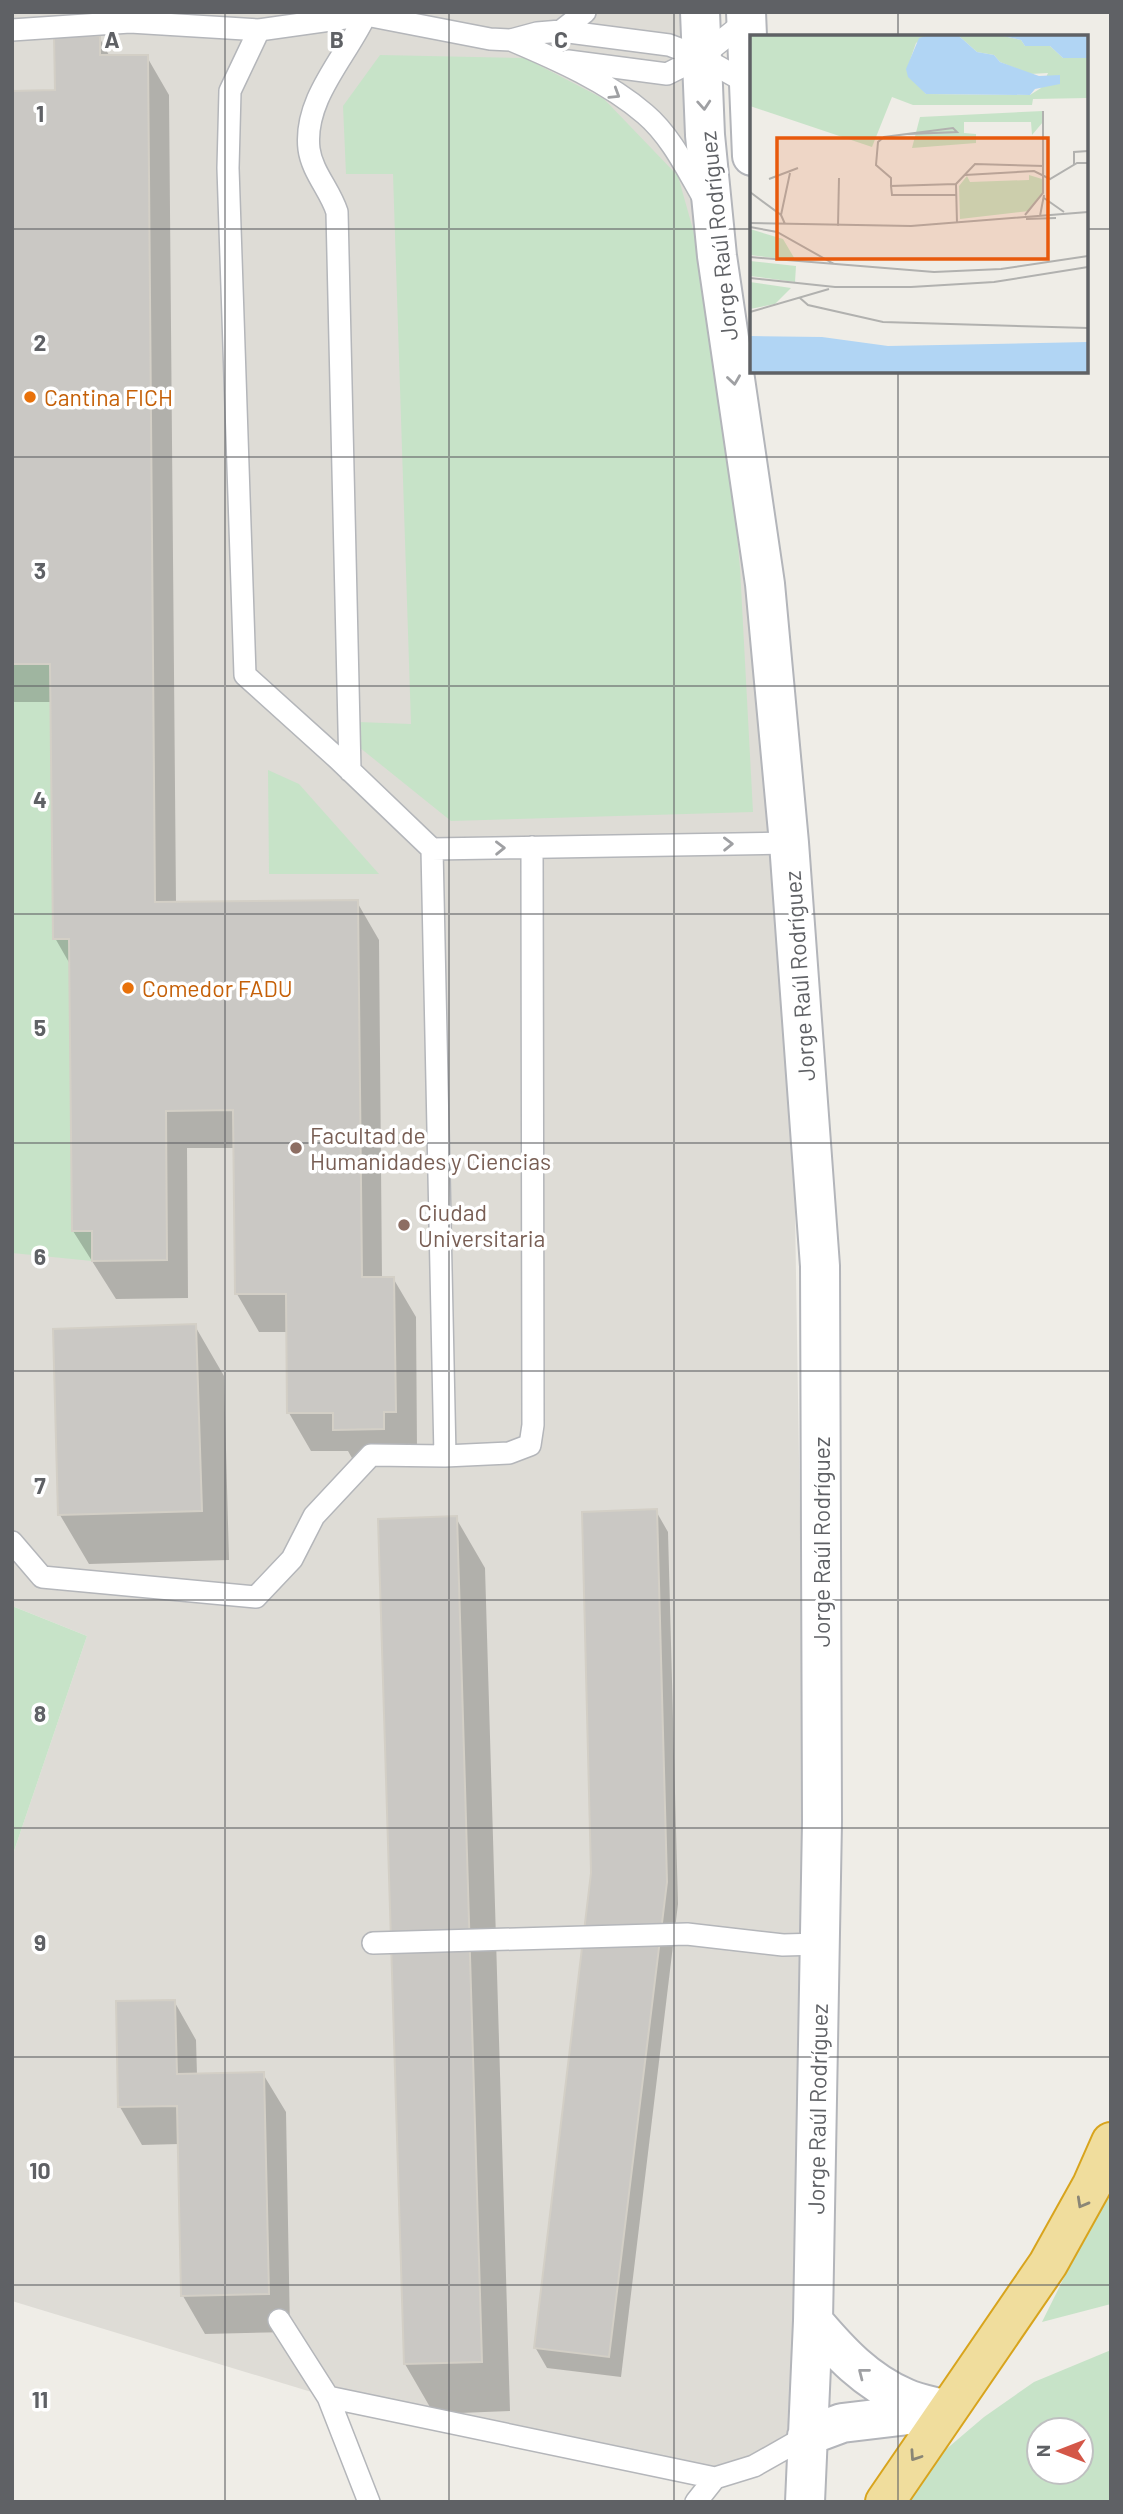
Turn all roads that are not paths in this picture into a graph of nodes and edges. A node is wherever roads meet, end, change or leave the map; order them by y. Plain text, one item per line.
1 (584, 12) edge
2 (700, 12) edge
3 (367, 14) edge
4 (746, 17) edge
5 (12, 30) edge
6 (259, 30) junction
7 (561, 31) junction
8 (511, 40) junction
9 (701, 57) junction
10 (559, 60) junction
11 (749, 84) junction
12 (750, 108) edge
13 (713, 215) junction
14 (760, 373) edge
15 (765, 584) junction
16 (350, 771) junction
17 (789, 843) junction
18 (532, 848) junction
19 (432, 849) junction
20 (444, 1456) junction
21 (12, 1542) edge
22 (373, 1943) dead end
23 (820, 1944) junction
24 (1111, 2142) edge
25 (279, 2320) dead end
26 (813, 2321) junction
27 (328, 2397) junction
28 (947, 2410) junction
29 (807, 2436) junction
30 (715, 2477) junction
31 (369, 2502) edge
32 (696, 2502) edge
33 (805, 2502) edge
34 (885, 2502) edge

1 - 7 lane
2 - 9 main road, Jorge Raúl Rodríguez
3 - 6 lane
3 - 8 lane
3 - 16 lane
4 - 9 lane
4 - 11 main road, Jorge Raúl Rodríguez
5 - 6 lane
6 - 16 lane
7 - 8 lane
7 - 9 lane
8 - 10 lane
9 - 10 lane
9 - 11 lane
9 -> 13 main road, Jorge Raúl Rodríguez
10 -> 13 lane
11 - 12 main road, Jorge Raúl Rodríguez
13 -> 15 main road, Jorge Raúl Rodríguez
14 - 15 main road, Jorge Raúl Rodríguez
15 - 17 main road, Jorge Raúl Rodríguez
16 - 19 lane
18 -> 17 lane
17 - 23 main road, Jorge Raúl Rodríguez
19 -> 18 lane
18 - 20 lane
19 - 20 lane
20 - 21 lane
22 - 23 lane
23 - 26 main road, Jorge Raúl Rodríguez
24 -> 28 highway
25 - 27 lane
28 -> 26 main road
26 - 29 main road, Jorge Raúl Rodríguez
27 - 30 lane
27 - 31 lane
28 - 29 main road
28 -> 34 highway
29 - 30 lane
29 - 33 main road, Jorge Raúl Rodríguez
30 - 32 lane

